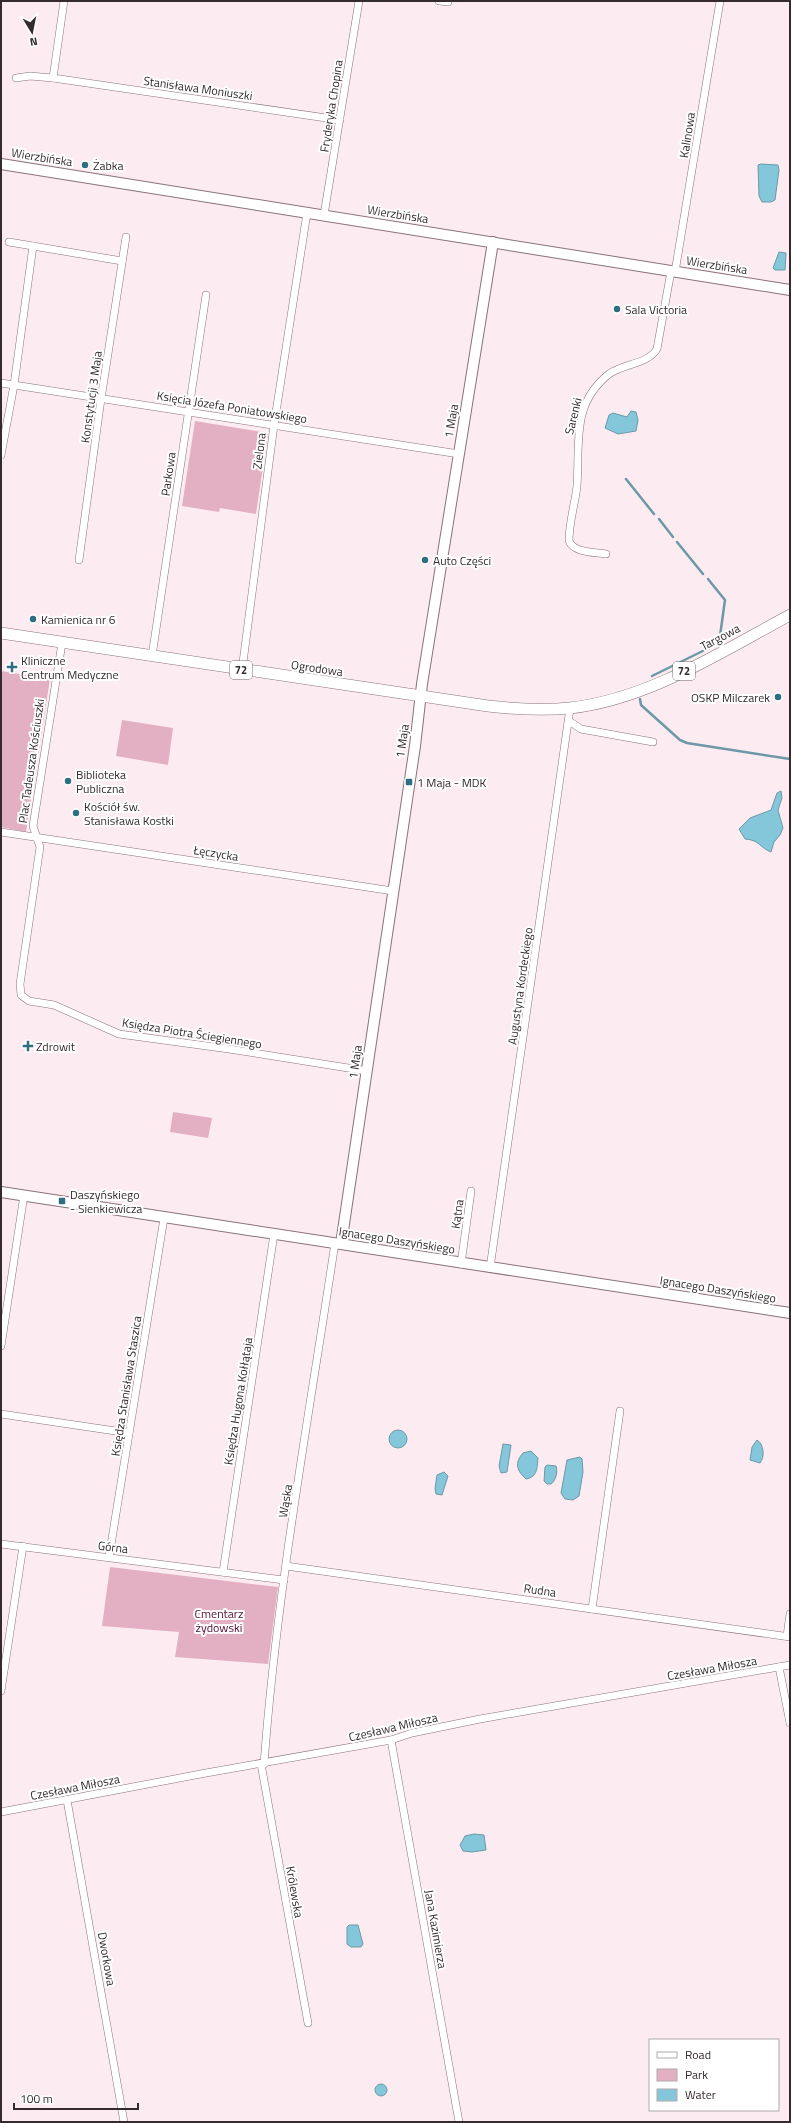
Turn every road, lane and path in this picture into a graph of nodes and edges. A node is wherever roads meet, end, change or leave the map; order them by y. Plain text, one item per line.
1 (64, 1) edge
2 (359, 1) edge
3 (439, 1) edge
4 (720, 1) edge
5 (448, 2) dead end
6 (16, 78) dead end
7 (53, 78) junction
8 (340, 120) junction
9 (1, 164) edge
10 (307, 212) junction
11 (324, 215) junction
12 (126, 237) dead end
13 (9, 242) dead end
14 (493, 242) junction
15 (33, 246) junction
16 (122, 261) junction
17 (673, 271) junction
18 (790, 290) edge
19 (206, 295) dead end
20 (1, 383) edge
21 (14, 385) junction
22 (101, 399) junction
23 (189, 411) junction
24 (274, 425) junction
25 (459, 454) junction
26 (1, 455) edge
27 (606, 554) dead end
28 (79, 560) dead end
29 (790, 615) edge
30 (1, 633) edge
31 (62, 643) junction
32 (152, 656) junction
33 (242, 670) junction
34 (421, 697) junction
35 (570, 708) junction
36 (569, 721) junction
37 (653, 742) dead end
38 (1, 832) edge
39 (36, 837) junction
40 (393, 891) junction
41 (367, 1071) junction
42 (471, 1191) dead end
43 (1, 1192) edge
44 (24, 1195) junction
45 (164, 1218) junction
46 (274, 1234) junction
47 (338, 1244) junction
48 (461, 1264) junction
49 (490, 1268) junction
50 (790, 1313) edge
51 (1, 1346) edge
52 (620, 1411) dead end
53 (1, 1414) edge
54 (130, 1433) junction
55 (1, 1544) edge
56 (23, 1546) junction
57 (109, 1557) junction
58 (286, 1566) junction
59 (223, 1572) junction
60 (284, 1580) junction
61 (592, 1609) junction
62 (790, 1614) edge
63 (788, 1637) edge
64 (790, 1665) edge
65 (779, 1667) junction
66 (1, 1691) edge
67 (790, 1723) edge
68 (391, 1740) junction
69 (263, 1764) junction
70 (67, 1800) junction
71 (1, 1812) edge
72 (308, 2023) dead end
73 (124, 2122) edge
74 (459, 2122) edge

1 - 7 street
2 - 8 street, Fryderyka Chopina
3 - 5 street
4 - 17 street, Kalinowa
6 - 7 street, Stanisława Moniuszki
7 - 8 street, Stanisława Moniuszki
8 - 11 street, Fryderyka Chopina
9 - 10 street, Wierzbińska
10 - 11 street, Wierzbińska
10 - 24 street, Zielona
11 - 14 street, Wierzbińska
12 - 16 street, Konstytucji 3 Maja
13 - 15 street
14 - 17 street, Wierzbińska
14 - 25 street, 1 Maja
15 - 16 street
15 - 21 street
16 - 22 street, Konstytucji 3 Maja
17 - 18 street, Wierzbińska
17 - 27 street, Sarenki
19 - 23 street, Parkowa
20 - 21 street, Księcia Józefa Poniatowskiego
21 - 22 street, Księcia Józefa Poniatowskiego
21 - 26 street
22 - 23 street, Księcia Józefa Poniatowskiego
22 - 28 street, Konstytucji 3 Maja
23 - 24 street, Księcia Józefa Poniatowskiego
23 - 32 street, Parkowa
24 - 25 street, Księcia Józefa Poniatowskiego
24 - 33 street, Zielona
25 - 34 street, 1 Maja
29 - 35 main road, Targowa / 72
30 - 31 main road, 72
31 - 32 main road, Ogrodowa / 72
31 - 39 street, Plac Tadeusza Kościuszki
32 - 33 main road, Ogrodowa / 72
33 - 34 main road, Ogrodowa / 72
34 - 35 main road, Ogrodowa / 72
34 - 40 street, 1 Maja
35 - 36 street, Augustyna Kordeckiego
36 - 37 street
36 - 49 street, Augustyna Kordeckiego
38 - 39 street, Plac Tadeusza Kościuszki
39 - 40 street, Łęczycka
39 - 41 street, Księdza Piotra Ściegiennego
40 - 41 street, 1 Maja
41 - 47 street, 1 Maja
42 - 48 street, Kątna
43 - 44 street, Ignacego Daszyńskiego
44 - 45 street, Ignacego Daszyńskiego
44 - 51 street
45 - 46 street, Ignacego Daszyńskiego
45 - 54 street, Księdza Stanisława Staszica
46 - 47 street, Ignacego Daszyńskiego
46 - 59 street, Księdza Hugona Kołłątaja
47 - 48 street, Ignacego Daszyńskiego
47 - 58 street, Wąska
48 - 49 street, Ignacego Daszyńskiego
49 - 50 street, Ignacego Daszyńskiego
52 - 61 street
53 - 54 street
54 - 57 street, Księdza Stanisława Staszica
55 - 56 street, Górna
56 - 57 street, Górna
56 - 66 street
57 - 59 street, Górna
58 - 60 street, Wąska
58 - 61 street, Rudna
59 - 60 street
60 - 69 street, Wąska
61 - 63 street, Rudna
62 - 63 street
64 - 65 street, Czesława Miłosza
65 - 67 street
65 - 68 street, Czesława Miłosza
68 - 69 street, Czesława Miłosza
68 - 74 street, Jana Kazimierza
69 - 70 street, Czesława Miłosza
69 - 72 street, Królewska
70 - 71 street, Czesława Miłosza
70 - 73 street, Dworkowa

